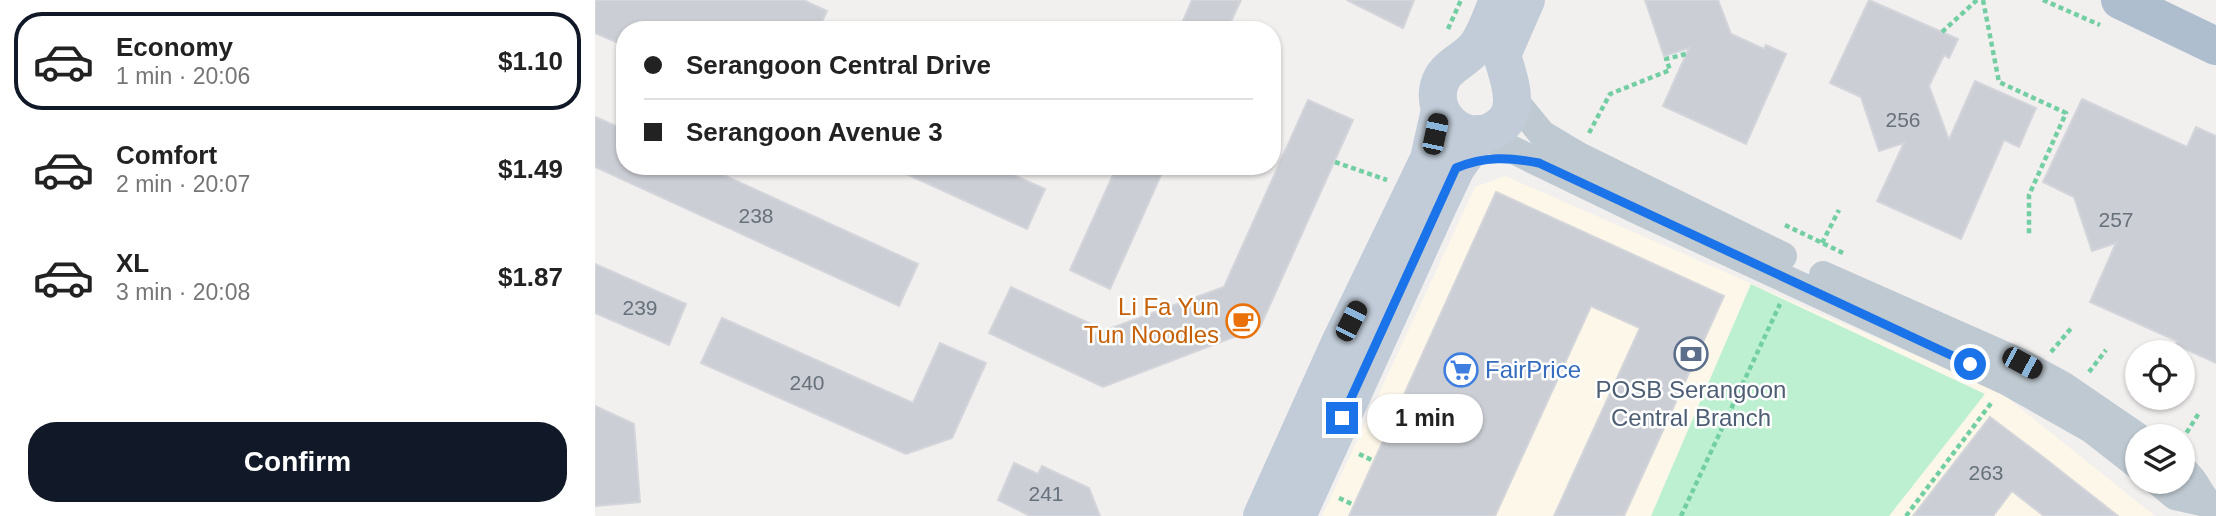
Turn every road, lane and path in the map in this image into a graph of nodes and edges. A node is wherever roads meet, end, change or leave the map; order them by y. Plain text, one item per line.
1 (1498, 0) edge
2 (1527, 0) edge
3 (1977, 0) edge
4 (1983, 0) edge
5 (2043, 0) edge
6 (2116, 15) edge
7 (1942, 32) dead end
8 (2216, 46) edge
9 (1686, 54) dead end
10 (1463, 60) junction
11 (1511, 88) junction
12 (1440, 110) junction
13 (1589, 133) dead end
14 (1480, 134) junction
15 (1335, 162) dead end
16 (1539, 163) junction
17 (1456, 168) junction
18 (1394, 182) dead end
19 (1839, 210) dead end
20 (2029, 234) dead end
21 (1822, 243) dead end
22 (1782, 300) dead end
23 (2073, 326) dead end
24 (2106, 350) dead end
25 (2050, 353) dead end
26 (2084, 378) dead end
27 (2008, 382) junction
28 (2199, 413) dead end
29 (2192, 424) edge
30 (2125, 428) edge
31 (2125, 456) edge
32 (1368, 458) dead end
33 (1374, 461) dead end
34 (2195, 481) edge
35 (2173, 494) edge
36 (1347, 502) dead end
37 (1354, 505) dead end
38 (2211, 507) edge
39 (1262, 516) edge
40 (1297, 516) edge
41 (1681, 516) edge
42 (1906, 516) edge

1 - 10 street
2 - 11 street
3 - 7 path
4 - 20 path
5 - 6 path
6 - 8 main road
9 - 13 path
10 - 11 street
10 - 12 street
11 - 14 street
11 - 30 street
12 - 14 street
12 - 39 street
14 - 16 street
14 - 17 street
15 - 18 path
16 - 17 street
16 - 27 street
17 - 40 street
19 - 21 path
22 - 41 path
23 - 25 path
24 - 26 path
27 - 31 street
27 - 42 path
28 - 29 path
32 - 33 path
34 - 38 street
35 - 38 street
36 - 37 path

